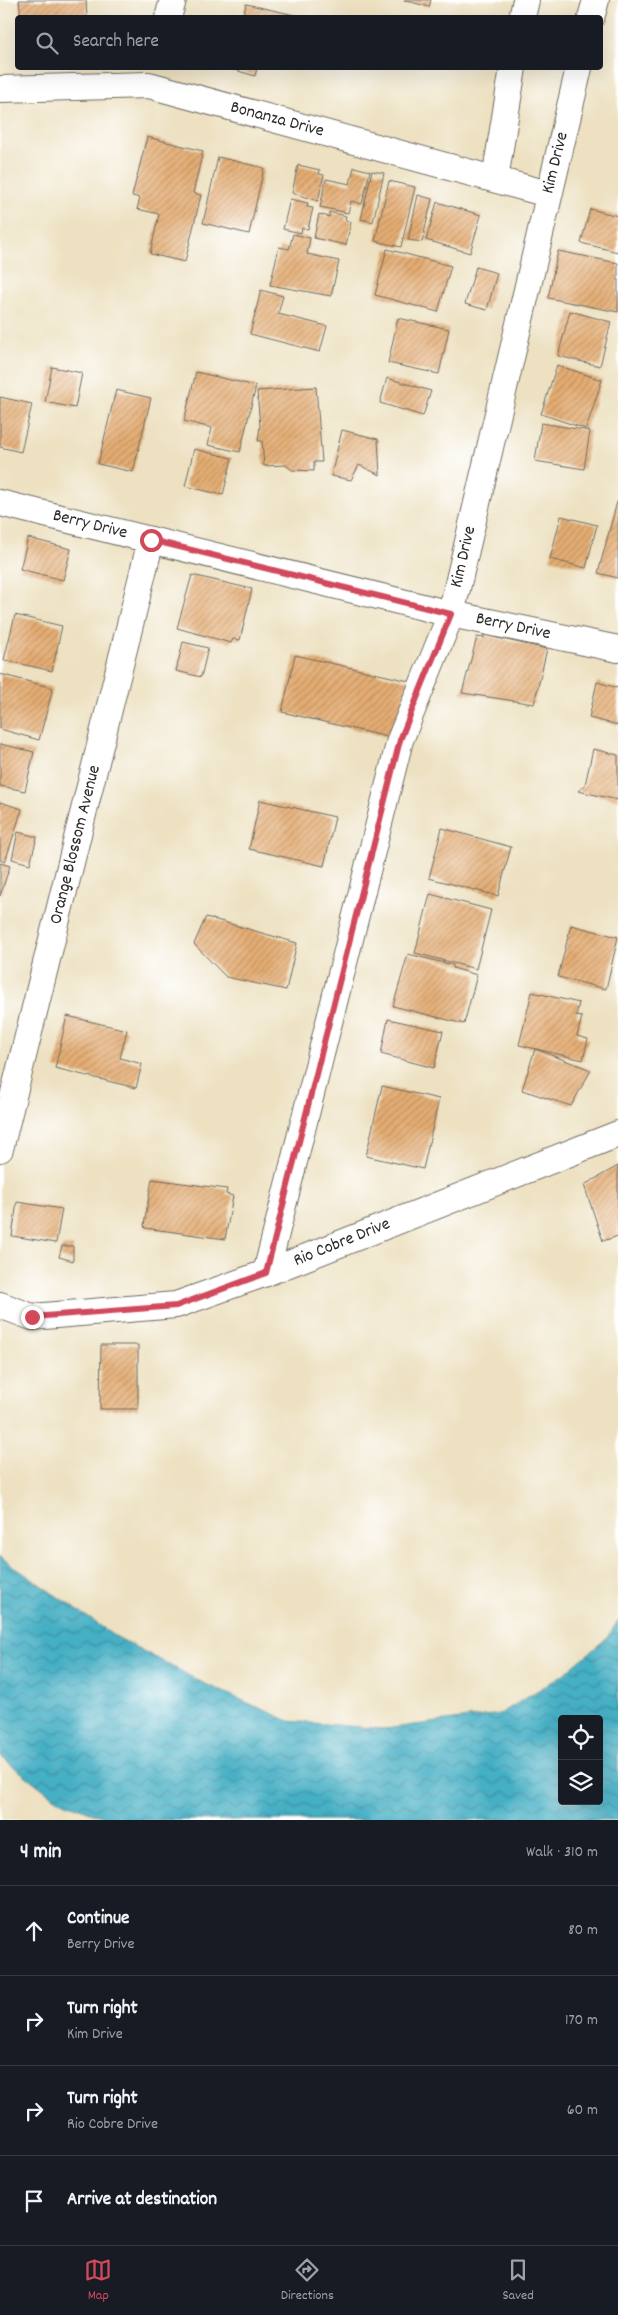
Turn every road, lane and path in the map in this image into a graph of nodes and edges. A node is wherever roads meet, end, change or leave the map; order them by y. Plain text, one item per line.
1 (173, 0) edge
2 (526, 0) edge
3 (596, 0) edge
4 (169, 15) edge
5 (523, 15) edge
6 (592, 15) edge
7 (513, 70) edge
8 (579, 70) edge
9 (151, 76) edge
10 (0, 89) edge
11 (495, 179) junction
12 (548, 194) junction
13 (0, 503) edge
14 (151, 540) junction
15 (451, 614) junction
16 (618, 649) edge
17 (618, 1134) edge
18 (0, 1149) edge
19 (266, 1273) junction
20 (0, 1306) edge

1 - 4 street
2 - 5 street
3 - 6 street
7 - 11 street
8 - 12 street, Kim Drive
9 - 10 street, Bonanza Drive
9 - 11 street, Bonanza Drive
11 - 12 street, Bonanza Drive
12 - 15 street, Kim Drive
13 - 14 street, Berry Drive
14 - 15 street, Berry Drive
14 - 18 street, Orange Blossom Avenue
15 - 16 street, Berry Drive
15 - 19 street, Kim Drive
17 - 19 street, Rio Cobre Drive
19 - 20 street, Rio Cobre Drive

